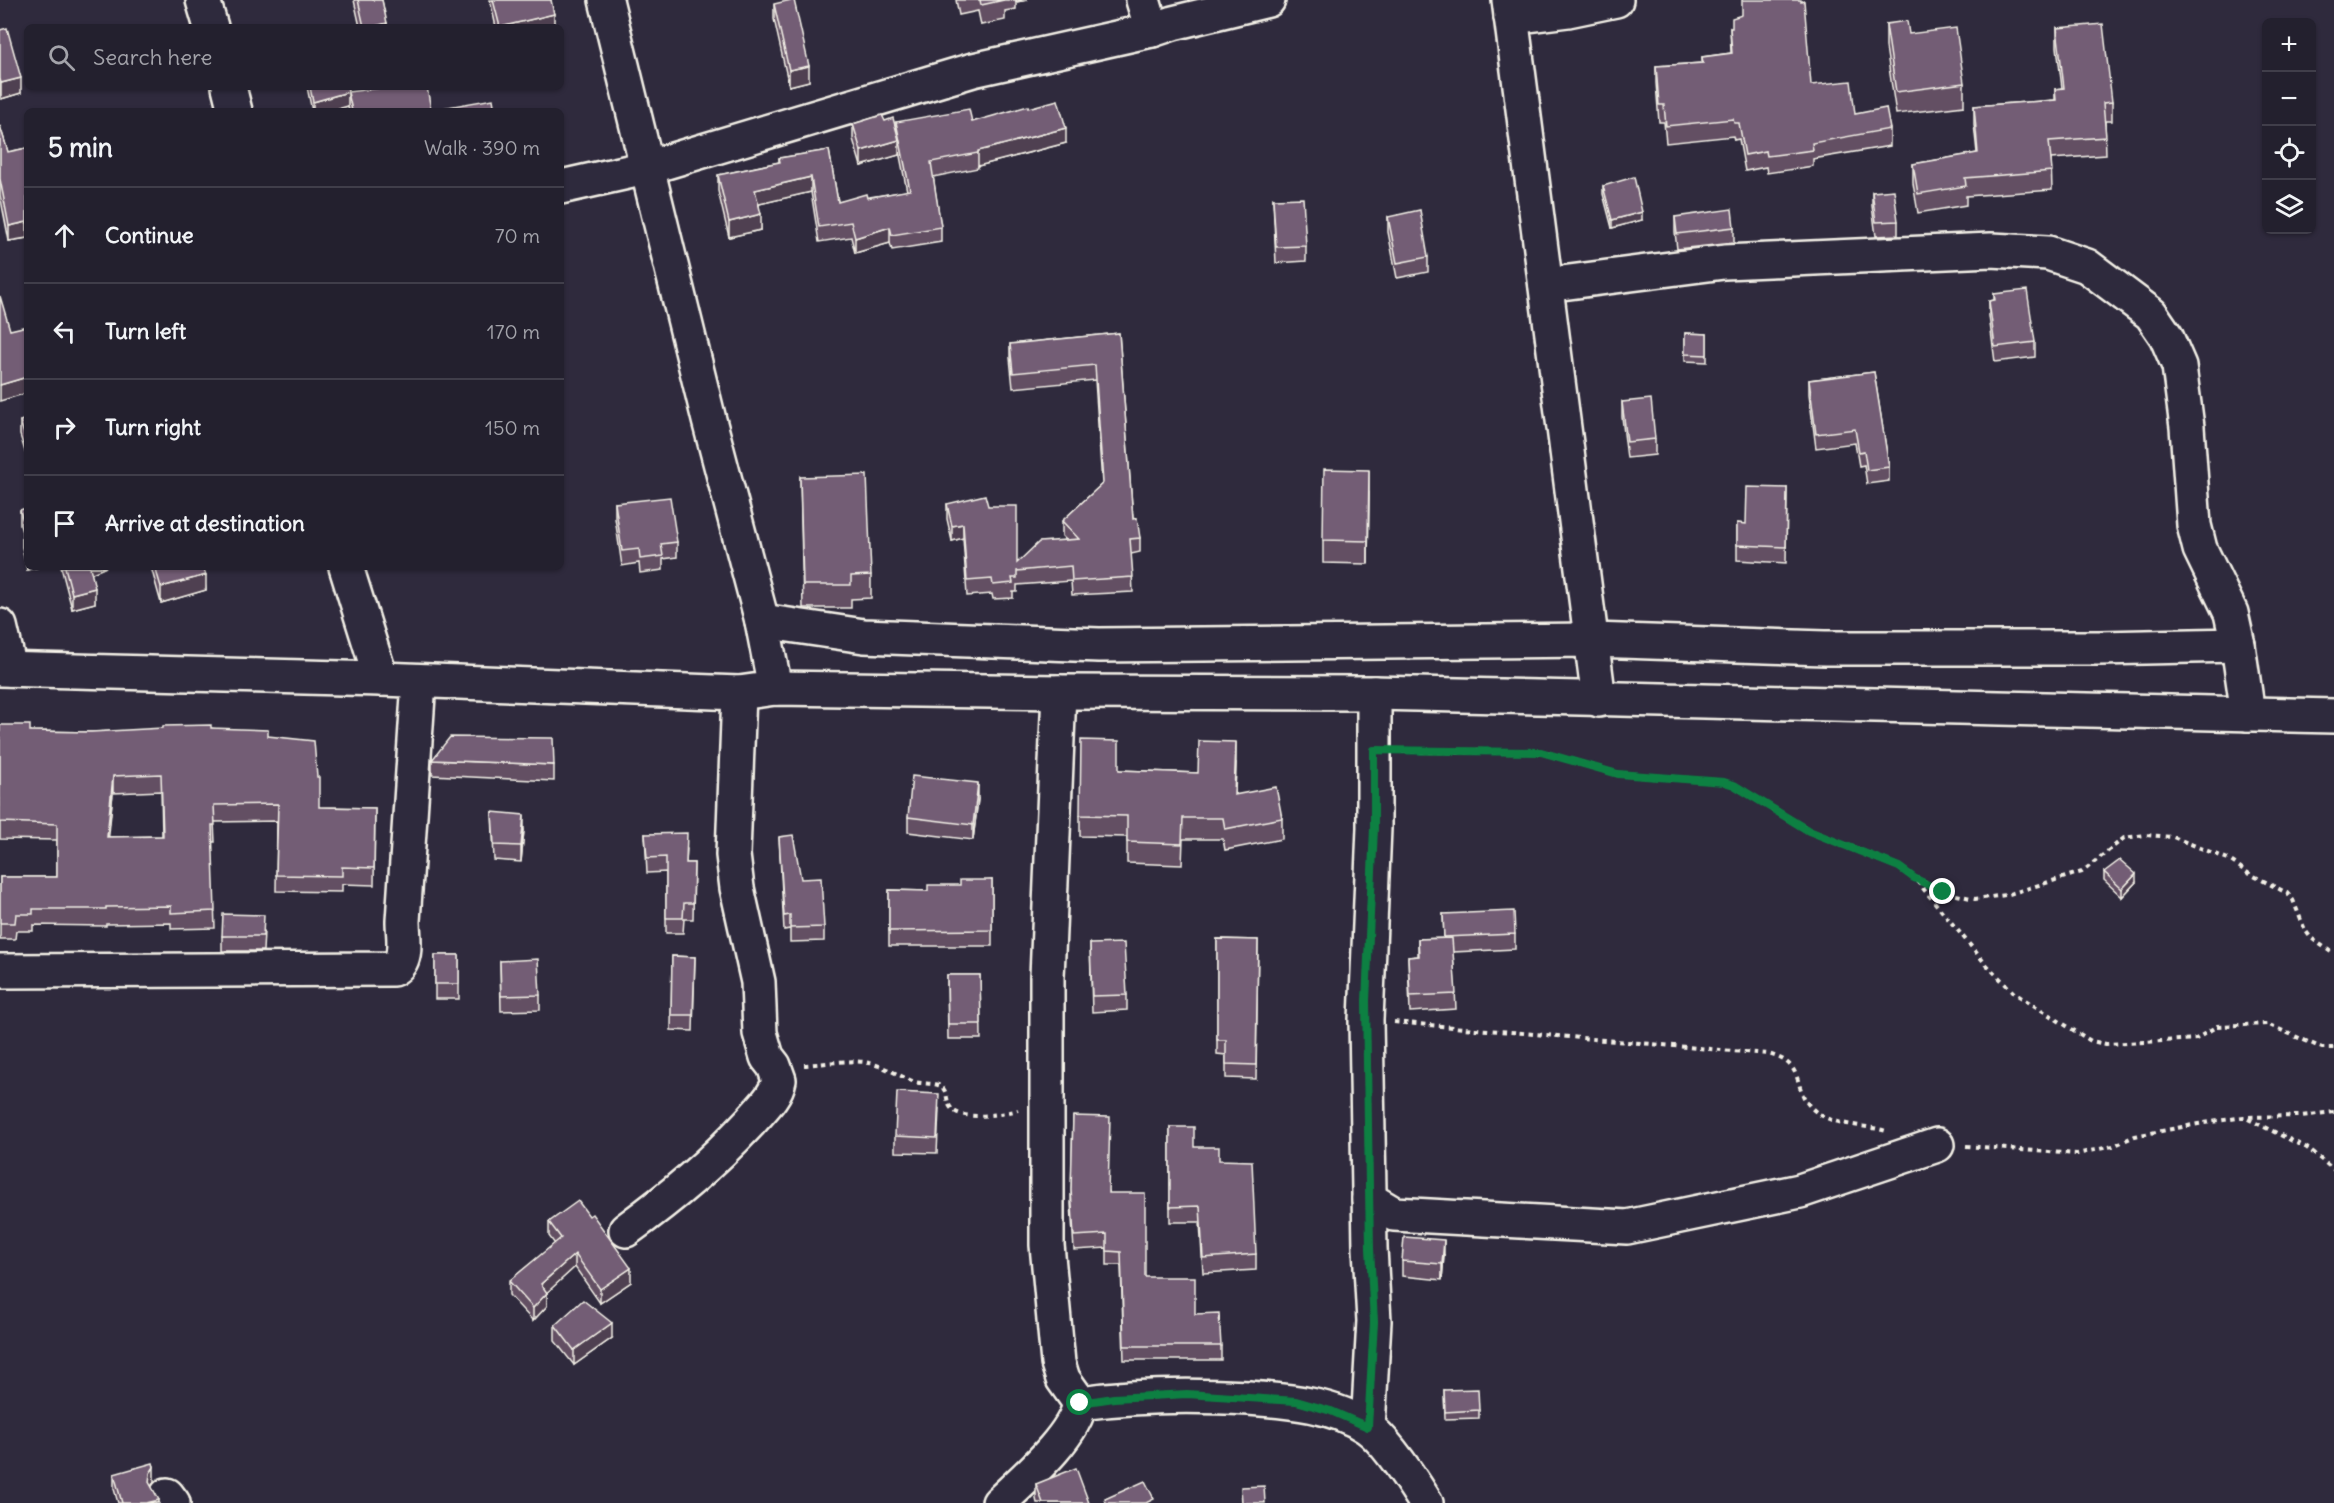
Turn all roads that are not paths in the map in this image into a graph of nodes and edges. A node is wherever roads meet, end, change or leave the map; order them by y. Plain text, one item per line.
1 (203, 0) edge
2 (606, 0) edge
3 (1268, 0) edge
4 (1616, 0) edge
5 (1510, 9) edge
6 (1147, 15) edge
7 (210, 24) edge
8 (230, 90) edge
9 (234, 108) edge
10 (646, 168) junction
11 (564, 186) edge
12 (1546, 285) junction
13 (347, 570) edge
14 (762, 621) junction
15 (0, 626) edge
16 (1593, 640) junction
17 (2238, 645) junction
18 (5, 669) edge
19 (381, 679) junction
20 (419, 681) junction
21 (775, 688) junction
22 (1059, 692) junction
23 (739, 693) junction
24 (1374, 693) junction
25 (1599, 700) junction
26 (2248, 714) junction
27 (2334, 716) edge
28 (0, 971) edge
29 (1937, 1145) road end
30 (1369, 1199) junction
31 (626, 1230) dead end
32 (1080, 1403) junction
33 (1368, 1427) junction
34 (1420, 1494) edge
35 (999, 1503) edge
36 (1445, 1503) edge

1 - 7 street
2 - 10 street
3 - 6 street
4 - 5 street
5 - 12 street
6 - 10 street
8 - 9 street
10 - 11 street
10 - 14 street
12 - 16 street
12 - 17 street
13 - 19 street
14 - 16 street
14 - 21 street
15 - 18 street
16 - 17 street
16 - 25 street
17 - 26 street
18 - 19 street
19 - 20 street
20 - 23 street
20 - 28 street
21 - 22 street
21 - 23 street
22 - 24 street
22 - 32 street
23 - 31 street
24 - 25 street
24 - 30 street
25 - 26 street
26 - 27 street
29 - 30 street
30 - 33 street
32 - 33 street
32 - 35 street
33 - 34 street
34 - 36 street

